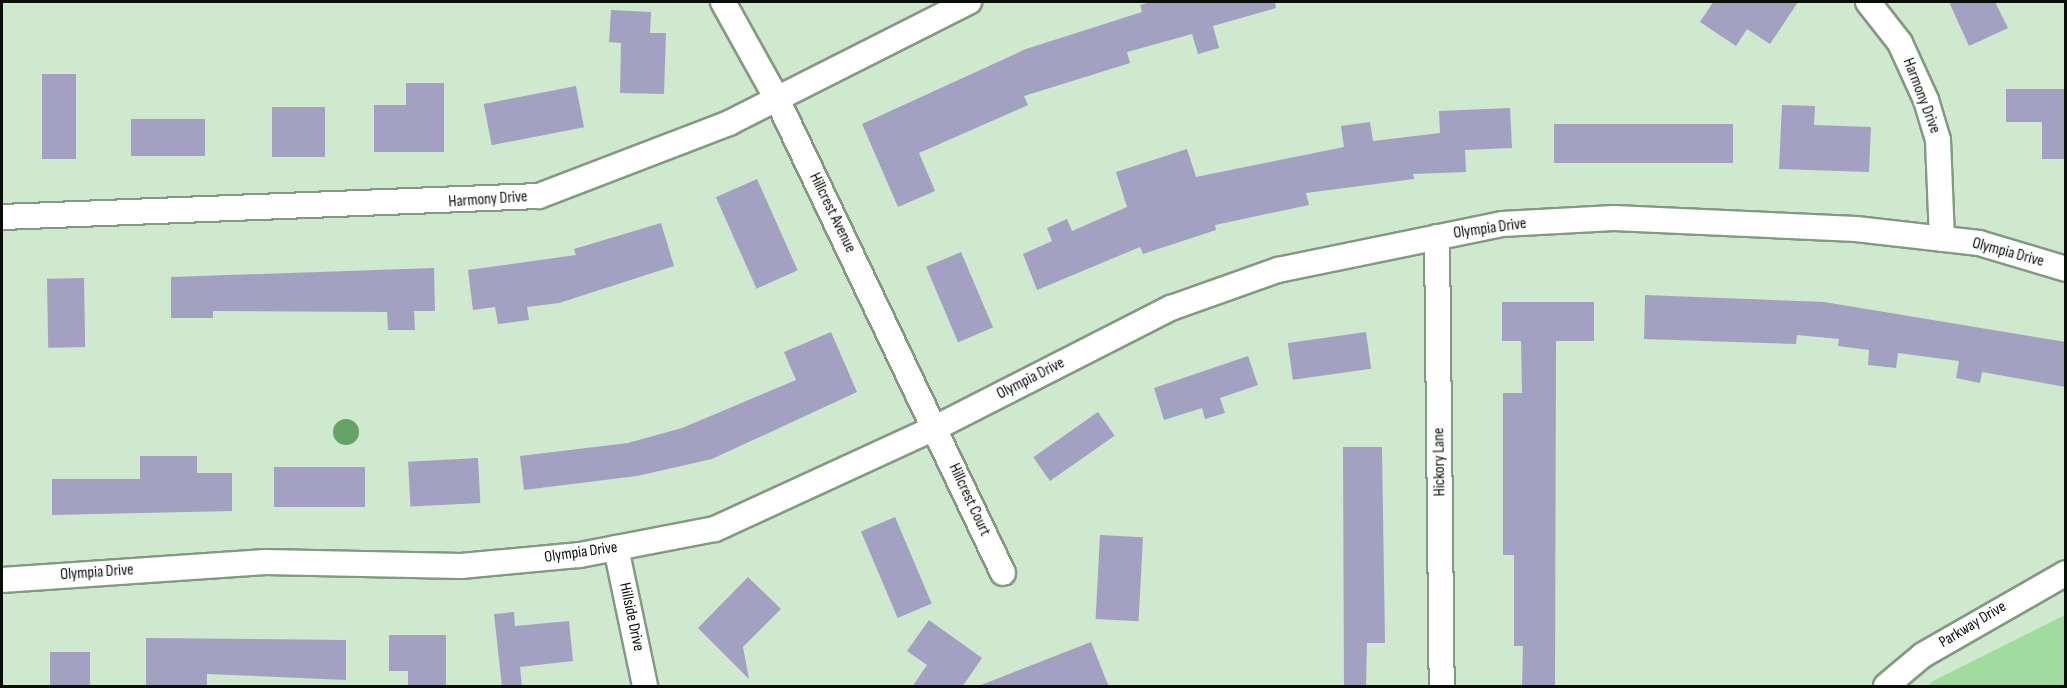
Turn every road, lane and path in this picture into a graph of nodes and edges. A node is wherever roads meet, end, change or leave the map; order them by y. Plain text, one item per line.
1 (723, 2) edge
2 (969, 2) edge
3 (1868, 2) edge
4 (777, 99) junction
5 (2, 217) edge
6 (1437, 237) junction
7 (1942, 239) junction
8 (2066, 269) edge
9 (935, 428) junction
10 (616, 548) junction
11 (1003, 573) dead end
12 (2066, 573) edge
13 (2, 580) edge
14 (645, 687) edge
15 (1443, 687) edge
16 (1886, 687) edge

1 - 4 street, Hillcrest Avenue
2 - 4 street, Harmony Drive
3 - 7 street, Harmony Drive
4 - 5 street, Harmony Drive
4 - 9 street, Hillcrest Avenue
6 - 7 street, Olympia Drive
6 - 9 street, Olympia Drive
6 - 15 street, Hickory Lane
7 - 8 street, Olympia Drive
9 - 10 street, Olympia Drive
9 - 11 street, Hillcrest Court
10 - 13 street, Olympia Drive
10 - 14 street, Hillside Drive
12 - 16 street, Parkway Drive

